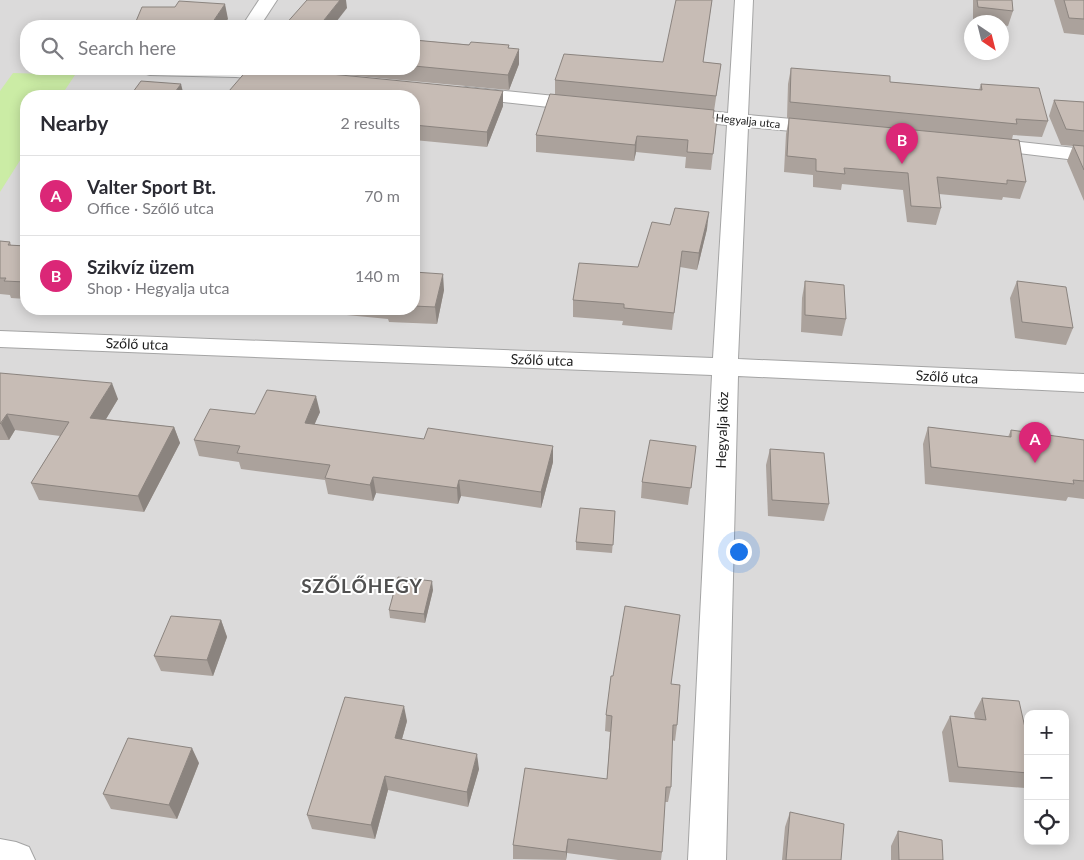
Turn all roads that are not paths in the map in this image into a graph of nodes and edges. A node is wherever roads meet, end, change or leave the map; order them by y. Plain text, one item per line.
1 (268, 0) edge
2 (744, 0) edge
3 (255, 20) edge
4 (286, 75) edge
5 (306, 77) edge
6 (443, 91) edge
7 (600, 106) edge
8 (660, 112) edge
9 (738, 120) junction
10 (847, 131) edge
11 (965, 143) edge
12 (1084, 155) edge
13 (0, 338) edge
14 (725, 367) junction
15 (1084, 383) edge
16 (0, 858) edge
17 (16, 860) edge
18 (707, 860) edge

1 - 3 street
2 - 9 street, Hegyalja köz
4 - 5 street
6 - 7 street
8 - 9 street, Hegyalja utca
9 - 10 street, Hegyalja utca
9 - 14 street, Hegyalja köz
11 - 12 street
13 - 14 street, Szőlő utca
14 - 15 street, Szőlő utca
14 - 18 street, Hegyalja köz
16 - 17 street

